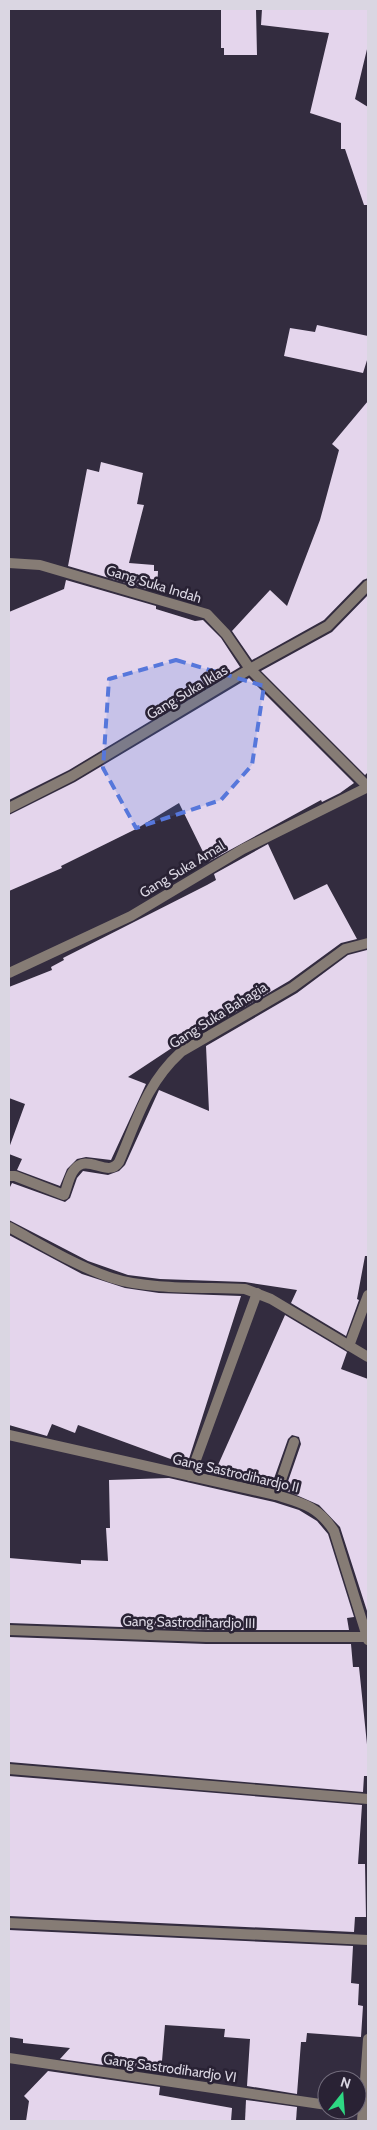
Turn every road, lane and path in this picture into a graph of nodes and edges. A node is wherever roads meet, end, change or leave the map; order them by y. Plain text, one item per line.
1 (9, 563) edge
2 (366, 590) edge
3 (250, 669) junction
4 (368, 787) edge
5 (9, 808) edge
6 (368, 943) edge
7 (9, 973) edge
8 (9, 1176) edge
9 (9, 1227) edge
10 (257, 1293) junction
11 (368, 1295) edge
12 (349, 1346) junction
13 (368, 1357) edge
14 (9, 1435) edge
15 (294, 1442) dead end
16 (190, 1476) junction
17 (276, 1495) junction
18 (9, 1630) edge
19 (368, 1639) edge
20 (9, 1769) edge
21 (368, 1799) edge
22 (9, 1923) edge
23 (368, 1940) edge
24 (368, 2039) edge
25 (9, 2058) edge
26 (365, 2070) edge
27 (317, 2104) edge

1 - 3 street, Gang Suka Indah
2 - 3 street, Gang Suka Iklas
3 - 4 street, Gang Suka Indah
3 - 5 street, Gang Suka Iklas
4 - 7 street, Gang Suka Amal
6 - 8 street, Gang Suka Bahagia
9 - 10 street
10 - 12 street
10 - 16 street
11 - 12 street
12 - 13 street
14 - 16 street, Gang Sastrodihardjo II
15 - 17 street
16 - 17 street, Gang Sastrodihardjo II
17 - 19 street, Gang Sastrodihardjo II
18 - 19 street, Gang Sastrodihardjo III
20 - 21 street
22 - 23 street
24 - 26 street
25 - 27 street, Gang Sastrodihardjo VI

